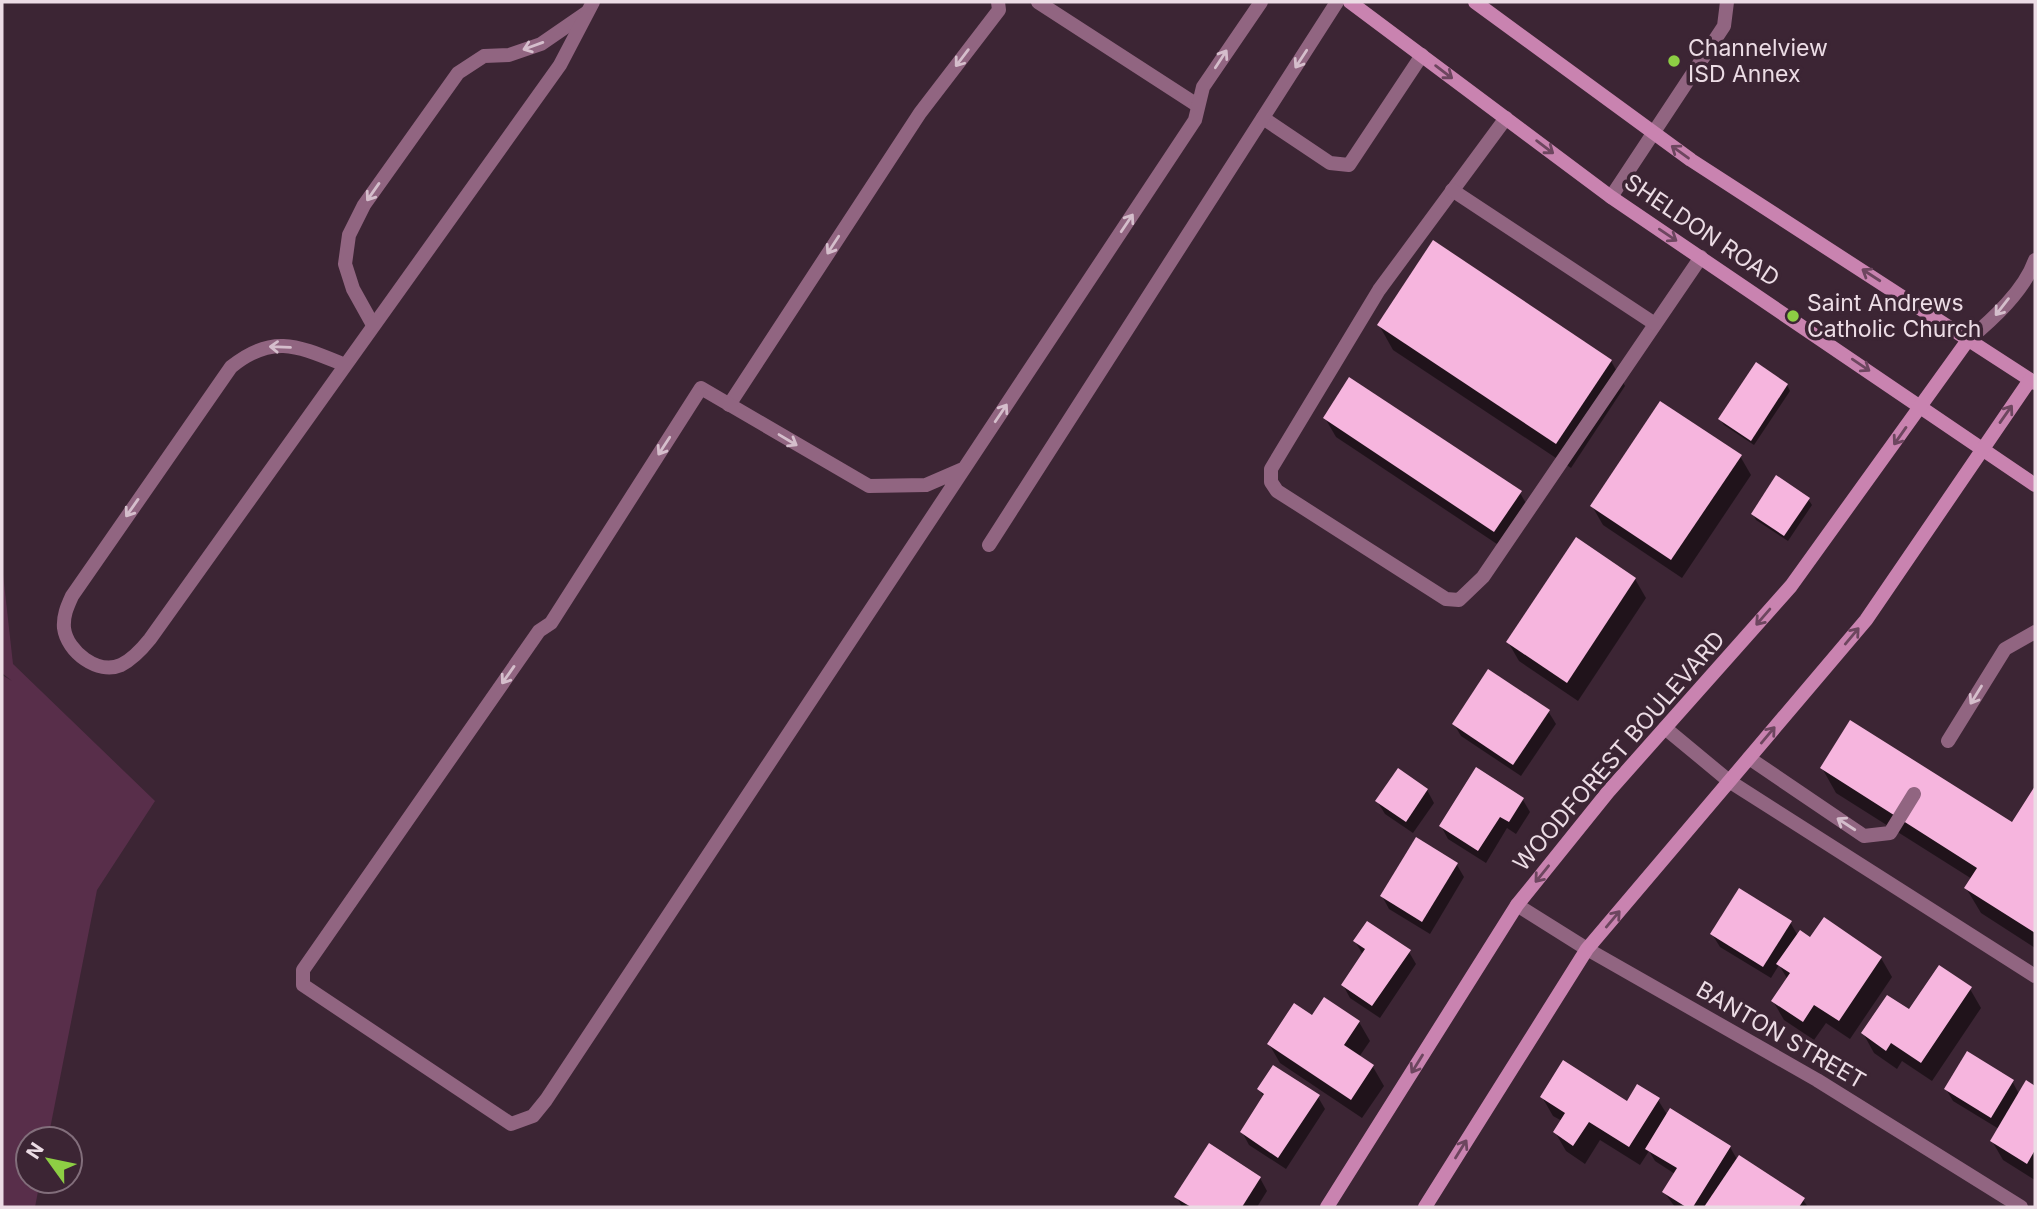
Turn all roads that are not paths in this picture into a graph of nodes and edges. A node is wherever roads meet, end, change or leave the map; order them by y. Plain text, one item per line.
1 (998, 2) edge
2 (1038, 2) edge
3 (1261, 2) edge
4 (1337, 2) edge
5 (1350, 2) edge
6 (1475, 2) edge
7 (1727, 2) edge
8 (592, 6) edge
9 (1422, 55) junction
10 (1197, 105) junction
11 (1263, 118) junction
12 (1506, 118) junction
13 (1654, 133) junction
14 (1452, 190) junction
15 (1611, 197) junction
16 (1701, 257) junction
17 (2034, 267) edge
18 (1656, 324) junction
19 (373, 325) junction
20 (1968, 340) junction
21 (345, 365) junction
22 (2034, 378) edge
23 (729, 404) junction
24 (1922, 405) junction
25 (1981, 449) junction
26 (963, 470) junction
27 (2035, 485) edge
28 (989, 545) dead end
29 (2035, 632) edge
30 (1665, 728) junction
31 (1948, 741) dead end
32 (1749, 758) junction
33 (1729, 781) junction
34 (1914, 794) dead end
35 (1517, 905) junction
36 (1587, 949) junction
37 (2035, 976) edge
38 (1327, 1207) edge
39 (1425, 1207) edge
40 (2021, 1207) edge

1 -> 23 street
2 - 10 street
10 -> 3 street
4 -> 11 street
5 - 9 main road, SHELDON ROAD
6 - 13 main road
7 - 13 street
8 - 19 street
8 -> 19 street
9 - 11 street
9 -> 12 main road, SHELDON ROAD
26 -> 10 street
11 - 28 street
12 - 14 street
12 -> 15 main road, SHELDON ROAD
13 - 15 street
20 -> 13 main road
14 - 18 street
14 - 18 street
15 -> 16 main road, SHELDON ROAD
16 - 18 street
16 -> 24 main road, SHELDON ROAD
17 -> 20 street
19 - 21 street
20 - 22 main road
20 - 24 main road, WOODFOREST BOULEVARD
21 -> 21 street
25 -> 22 main road
23 -> 26 street
23 -> 26 street
24 - 25 main road, SHELDON ROAD
24 -> 30 main road, WOODFOREST BOULEVARD
25 - 27 main road, SHELDON ROAD
32 -> 25 main road
29 -> 31 street
30 - 33 street
30 -> 35 main road, WOODFOREST BOULEVARD
32 - 33 main road
34 -> 32 street
36 -> 33 main road
33 - 37 street
35 - 36 street, BANTON STREET
35 -> 38 main road, WOODFOREST BOULEVARD
39 -> 36 main road
36 - 40 street, BANTON STREET

